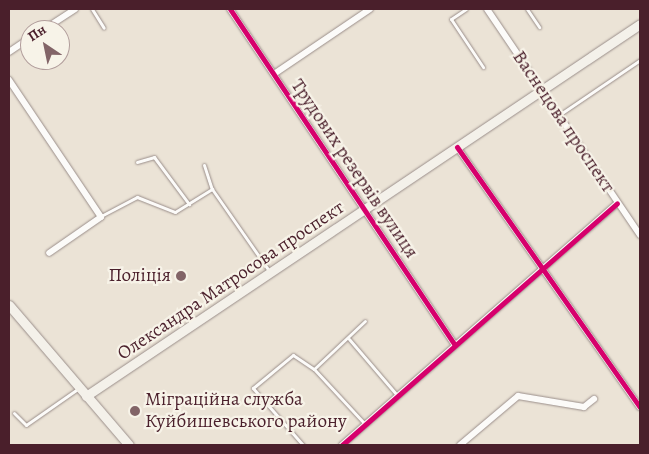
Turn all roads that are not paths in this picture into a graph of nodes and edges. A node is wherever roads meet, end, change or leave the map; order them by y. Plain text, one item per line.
1 (75, 9) edge
2 (92, 9) edge
3 (230, 9) edge
4 (370, 9) edge
5 (466, 9) edge
6 (488, 9) edge
7 (527, 9) edge
8 (58, 20) edge
9 (640, 24) edge
10 (540, 27) dead end
11 (104, 28) dead end
12 (20, 45) edge
13 (9, 52) edge
14 (640, 60) edge
15 (482, 67) dead end
16 (274, 74) junction
17 (9, 80) edge
18 (542, 90) junction
19 (558, 115) junction
20 (457, 147) junction
21 (137, 162) dead end
22 (204, 166) dead end
23 (212, 189) junction
24 (617, 203) junction
25 (189, 204) junction
26 (363, 210) junction
27 (101, 217) junction
28 (640, 235) edge
29 (49, 253) dead end
30 (540, 269) junction
31 (270, 273) junction
32 (9, 305) edge
33 (365, 321) dead end
34 (349, 338) junction
35 (455, 345) junction
36 (314, 369) junction
37 (80, 388) junction
38 (86, 396) junction
39 (398, 396) junction
40 (594, 399) dead end
41 (640, 407) edge
42 (14, 413) dead end
43 (366, 425) junction
44 (124, 444) edge
45 (462, 444) edge
46 (303, 445) edge
47 (342, 445) edge

1 - 8 street
2 - 11 lane
3 - 16 street, Трудових резервів вулиця
4 - 16 street
5 - 15 lane
6 - 18 street, Васнецова проспект
7 - 10 lane
9 - 18 main road, Олександра Матросова проспект
12 - 13 street
14 - 19 lane
16 - 26 street, Трудових резервів вулиця
17 - 27 street
18 - 19 street, Васнецова проспект
18 - 20 main road, Олександра Матросова проспект
19 - 24 street, Васнецова проспект
20 - 26 main road, Олександра Матросова проспект
20 - 30 street
21 - 25 lane
22 - 23 lane
23 - 25 lane
23 - 31 lane
24 - 28 street, Васнецова проспект
24 - 30 street
25 - 27 lane
26 - 31 main road, Олександра Матросова проспект
26 - 35 street, Трудових резервів вулиця
27 - 29 street
30 - 35 street
30 - 41 street
31 - 38 main road, Олександра Матросова проспект
32 - 37 main road
33 - 34 lane
34 - 36 lane
34 - 39 lane
35 - 39 street
36 - 43 lane
36 - 46 lane
37 - 38 main road
37 - 42 lane
38 - 44 main road
39 - 43 street
40 - 45 street
43 - 47 street

